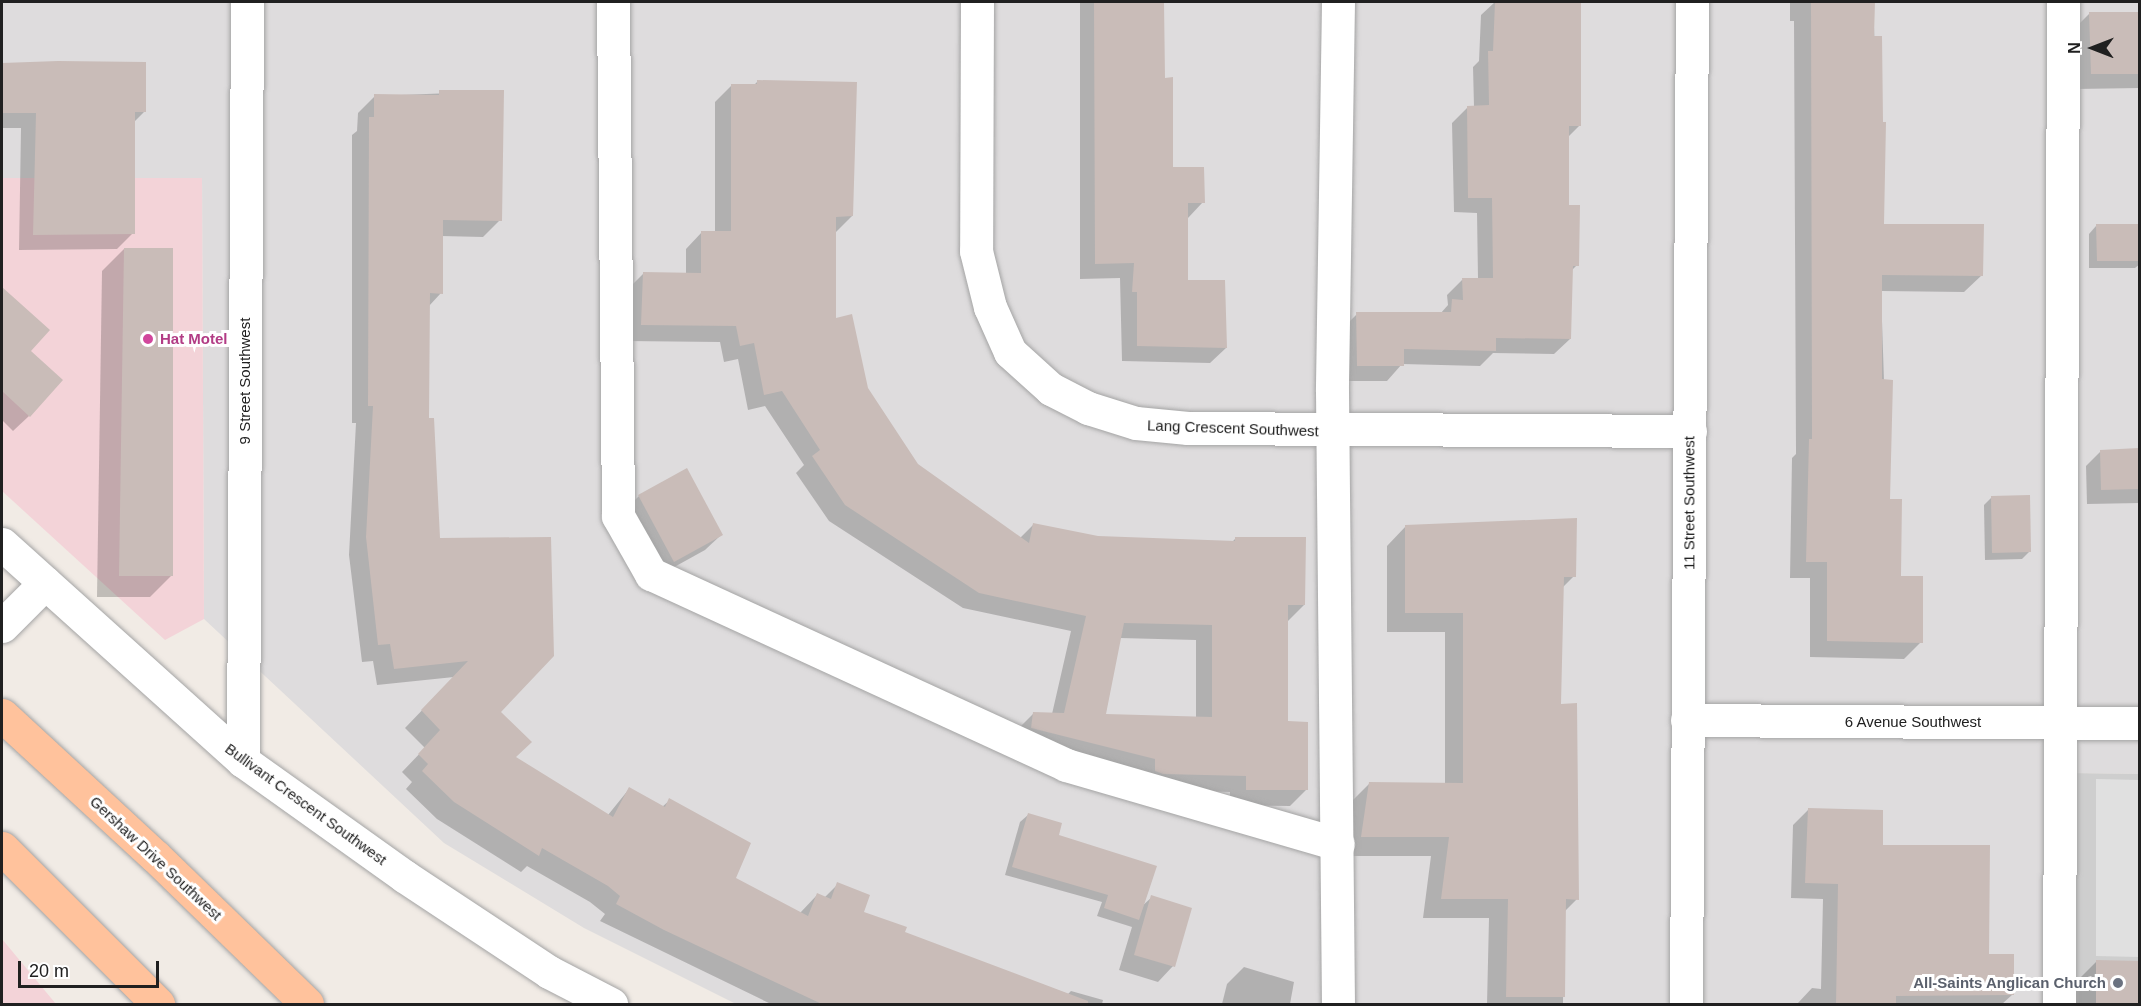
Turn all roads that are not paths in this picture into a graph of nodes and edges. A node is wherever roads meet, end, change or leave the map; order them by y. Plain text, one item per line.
1 (247, 2) edge
2 (613, 2) edge
3 (977, 2) edge
4 (1338, 2) edge
5 (1692, 2) edge
6 (2063, 2) edge
7 (1690, 431) junction
8 (1334, 432) junction
9 (2, 544) edge
10 (45, 584) junction
11 (2, 626) edge
12 (2, 715) edge
13 (1688, 720) junction
14 (2060, 723) junction
15 (2139, 723) edge
16 (243, 761) junction
17 (1338, 844) junction
18 (2, 848) edge
19 (158, 1005) edge
20 (307, 1005) edge
21 (611, 1005) edge
22 (1338, 1005) edge
23 (1686, 1005) edge
24 (2059, 1005) edge

1 - 16 street, 9 Street Southwest
2 - 17 street
3 - 8 street, Lang Crescent Southwest
4 - 8 street
5 - 7 street, 11 Street Southwest
6 - 14 street
7 - 8 street, Lang Crescent Southwest
7 - 13 street, 11 Street Southwest
8 - 17 street
9 - 10 street, Bullivant Crescent Southwest
10 - 11 street
10 - 16 street, Bullivant Crescent Southwest
12 - 20 main road, Gershaw Drive Southwest
13 - 14 street, 6 Avenue Southwest
13 - 23 street, 11 Street Southwest
14 - 15 street, 6 Avenue Southwest
14 - 24 street
16 - 21 street, Bullivant Crescent Southwest
17 - 22 street
18 - 19 main road

